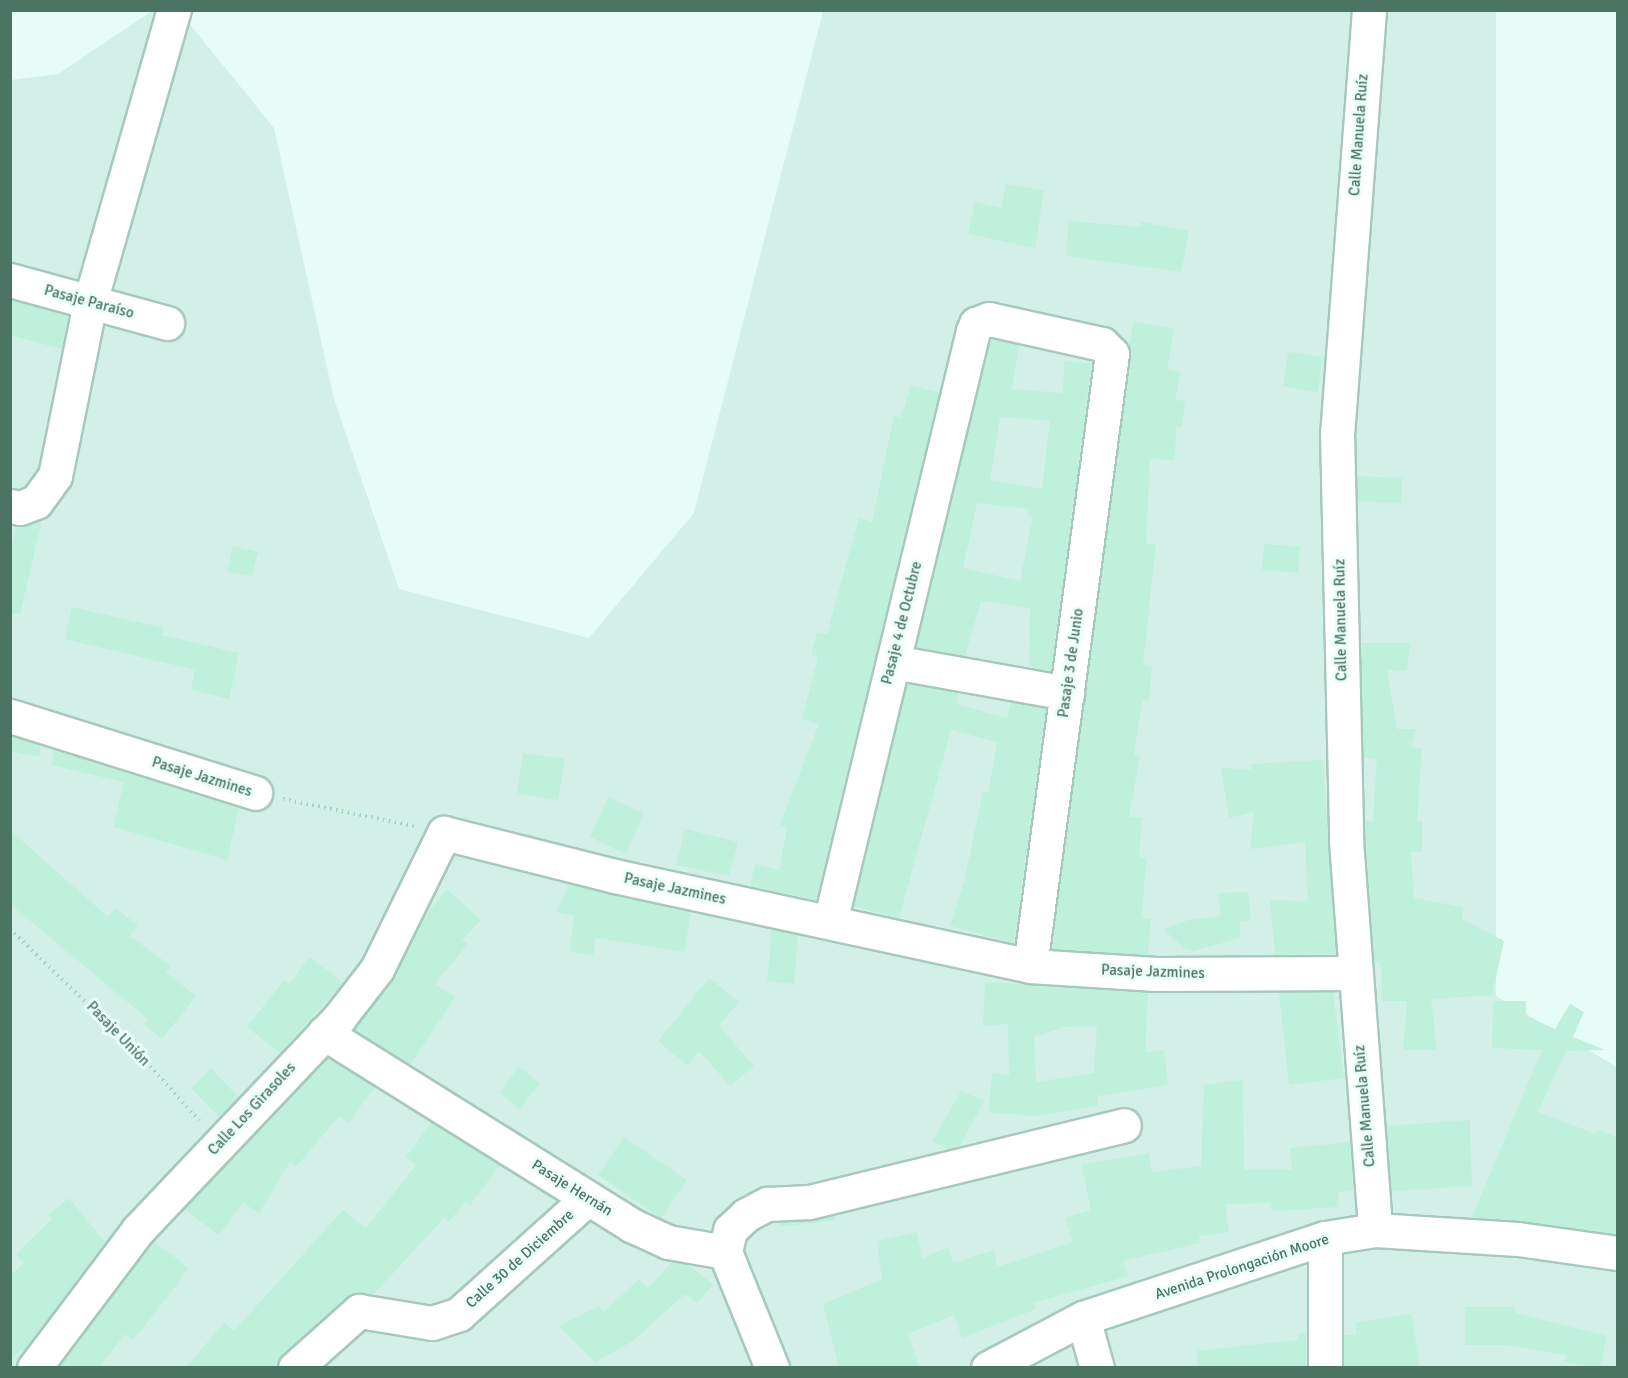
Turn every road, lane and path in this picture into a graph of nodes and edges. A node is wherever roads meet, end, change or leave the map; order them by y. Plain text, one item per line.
1 (174, 10) edge
2 (1369, 10) edge
3 (10, 280) edge
4 (90, 302) junction
5 (166, 323) dead end
6 (976, 324) joint
7 (10, 506) edge
8 (893, 662) junction
9 (1067, 693) junction
10 (10, 716) edge
11 (255, 793) joint
12 (444, 833) junction
13 (830, 922) junction
14 (10, 929) edge
15 (1030, 966) junction
16 (1354, 973) junction
17 (324, 1033) junction
18 (1124, 1125) dead end
19 (220, 1143) junction
20 (588, 1198) junction
21 (1375, 1230) junction
22 (1325, 1238) junction
23 (725, 1252) junction
24 (1617, 1253) edge
25 (1083, 1318) junction
26 (34, 1368) edge
27 (295, 1368) edge
28 (772, 1368) edge
29 (988, 1368) edge
30 (1097, 1368) edge
31 (1325, 1368) edge

1 - 4 street
2 - 16 street, Calle Manuela Ruíz
3 - 4 street, Pasaje Paraíso
4 - 5 street, Pasaje Paraíso
4 - 7 street
6 - 8 street, Pasaje 4 de Octubre
6 - 9 street, Pasaje 3 de Junio
8 - 9 street
8 - 13 street, Pasaje 4 de Octubre
9 - 15 street, Pasaje 3 de Junio
10 - 11 street, Pasaje Jazmines
11 - 12 path, Pasaje Jazmines
12 - 13 street, Pasaje Jazmines
12 - 17 street, Calle Los Girasoles
13 - 15 street, Pasaje Jazmines
14 - 19 path, Pasaje Unión
15 - 16 street, Pasaje Jazmines
16 - 21 street, Calle Manuela Ruíz
17 - 19 street, Calle Los Girasoles
17 - 20 street, Pasaje Hernán
18 - 23 street
19 - 26 street, Calle Los Girasoles
20 - 23 street, Pasaje Hernán
20 - 27 street, Calle 30 de Diciembre
21 - 22 street, Avenida Prolongación Moore
21 - 24 street, Avenida Prolongación Moore
22 - 25 street, Avenida Prolongación Moore
22 - 31 street
23 - 28 street
25 - 29 street, Avenida Prolongación Moore
25 - 30 street

